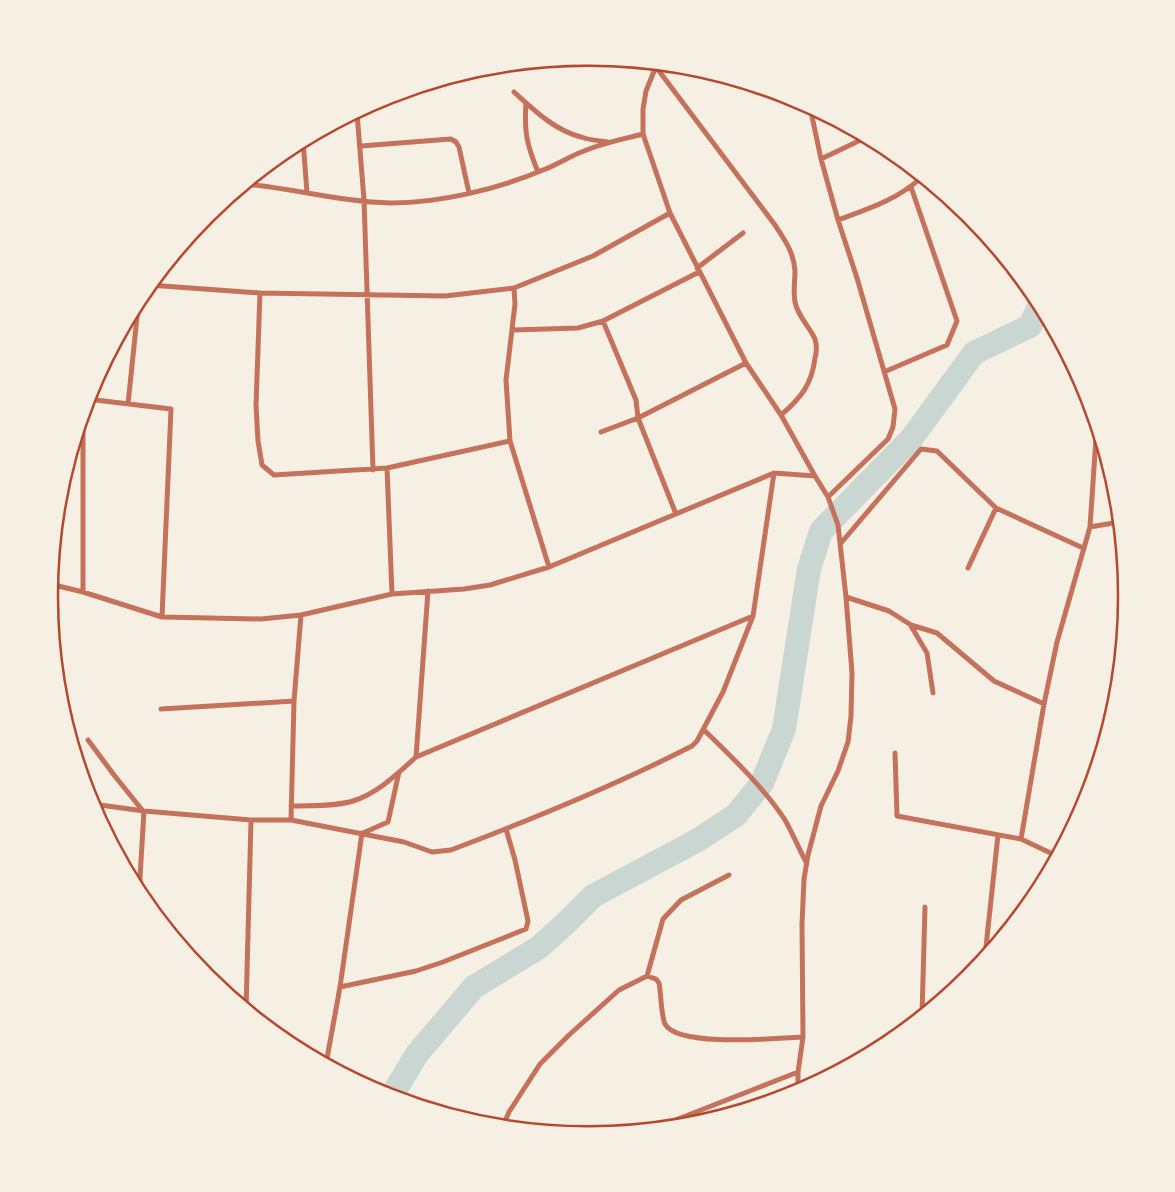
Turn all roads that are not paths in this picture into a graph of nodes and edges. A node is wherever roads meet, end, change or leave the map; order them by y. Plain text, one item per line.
1 (655, 71) edge
2 (661, 72) edge
3 (514, 92) dead end
4 (526, 104) junction
5 (813, 117) edge
6 (358, 118) edge
7 (643, 134) junction
8 (858, 141) edge
9 (611, 143) junction
10 (361, 146) junction
11 (304, 149) edge
12 (821, 159) junction
13 (538, 172) junction
14 (917, 181) edge
15 (254, 185) edge
16 (911, 187) junction
17 (468, 192) junction
18 (307, 193) junction
19 (364, 200) junction
20 (670, 213) junction
21 (838, 220) junction
22 (744, 233) dead end
23 (698, 270) junction
24 (158, 287) edge
25 (514, 288) junction
26 (260, 293) junction
27 (367, 295) junction
28 (137, 318) edge
29 (603, 321) junction
30 (512, 330) junction
31 (746, 363) junction
32 (884, 372) junction
33 (95, 401) edge
34 (128, 404) junction
35 (780, 415) junction
36 (638, 418) junction
37 (601, 432) dead end
38 (83, 436) edge
39 (510, 442) junction
40 (1095, 447) edge
41 (387, 468) junction
42 (373, 470) junction
43 (774, 473) junction
44 (814, 476) junction
45 (828, 497) junction
46 (996, 508) junction
47 (676, 514) junction
48 (1112, 523) edge
49 (1090, 528) junction
50 (840, 543) junction
51 (1083, 548) junction
52 (549, 567) junction
53 (968, 568) dead end
54 (58, 586) edge
55 (428, 591) junction
56 (83, 592) junction
57 (392, 594) junction
58 (846, 597) junction
59 (301, 615) junction
60 (753, 616) junction
61 (162, 617) junction
62 (911, 625) junction
63 (933, 693) dead end
64 (294, 701) junction
65 (1044, 704) junction
66 (162, 709) dead end
67 (704, 730) junction
68 (88, 740) dead end
69 (894, 753) dead end
70 (416, 757) junction
71 (400, 772) junction
72 (101, 805) edge
73 (291, 806) junction
74 (144, 811) junction
75 (251, 820) junction
76 (291, 820) junction
77 (506, 829) junction
78 (362, 833) junction
79 (998, 835) junction
80 (1021, 839) junction
81 (1050, 853) edge
82 (806, 863) junction
83 (729, 874) dead end
84 (140, 879) edge
85 (925, 907) dead end
86 (986, 945) edge
87 (647, 976) junction
88 (340, 987) junction
89 (246, 1001) edge
90 (922, 1006) edge
91 (803, 1037) junction
92 (327, 1058) edge
93 (798, 1072) junction
94 (798, 1082) edge
95 (682, 1117) edge
96 (505, 1119) edge

1 - 7 street
2 - 35 street
3 - 4 street
4 - 9 street
4 - 13 street
5 - 12 street
6 - 10 street
7 - 9 street
7 - 20 street
8 - 12 street
9 - 13 street
10 - 17 street
10 - 19 street
11 - 18 street
12 - 21 street
13 - 17 street
14 - 16 street
15 - 18 street
16 - 21 street
16 - 32 street
17 - 19 street
18 - 19 street
19 - 27 street
20 - 23 street
20 - 25 street
21 - 32 street
22 - 23 street
23 - 29 street
23 - 31 street
24 - 26 street
25 - 27 street
25 - 30 street
26 - 27 street
26 - 42 street
27 - 42 street
28 - 34 street
29 - 30 street
29 - 36 street
30 - 39 street
31 - 35 street
31 - 36 street
32 - 45 street
33 - 34 street
34 - 61 street
35 - 44 street
36 - 37 street
36 - 47 street
38 - 56 street
39 - 41 street
39 - 52 street
40 - 49 street
41 - 42 street
41 - 57 street
43 - 44 street
43 - 47 street
43 - 60 street
44 - 45 street
45 - 50 street
46 - 50 street
46 - 51 street
46 - 53 street
47 - 52 street
48 - 49 street
49 - 51 street
50 - 58 street
51 - 65 street
52 - 55 street
54 - 56 street
55 - 57 street
55 - 70 street
56 - 61 street
57 - 59 street
58 - 62 street
58 - 82 street
59 - 61 street
59 - 64 street
60 - 67 street
60 - 70 street
62 - 63 street
62 - 65 street
64 - 66 street
64 - 73 street
65 - 80 street
67 - 77 street
67 - 82 street
68 - 74 street
69 - 79 street
70 - 71 street
71 - 73 street
71 - 78 street
72 - 74 street
73 - 76 street
74 - 75 street
74 - 84 street
75 - 76 street
75 - 89 street
76 - 78 street
77 - 78 street
77 - 88 street
78 - 88 street
79 - 80 street
79 - 86 street
80 - 81 street
82 - 91 street
83 - 87 street
85 - 90 street
87 - 91 street
87 - 96 street
88 - 92 street
91 - 93 street
93 - 94 street
93 - 95 street

